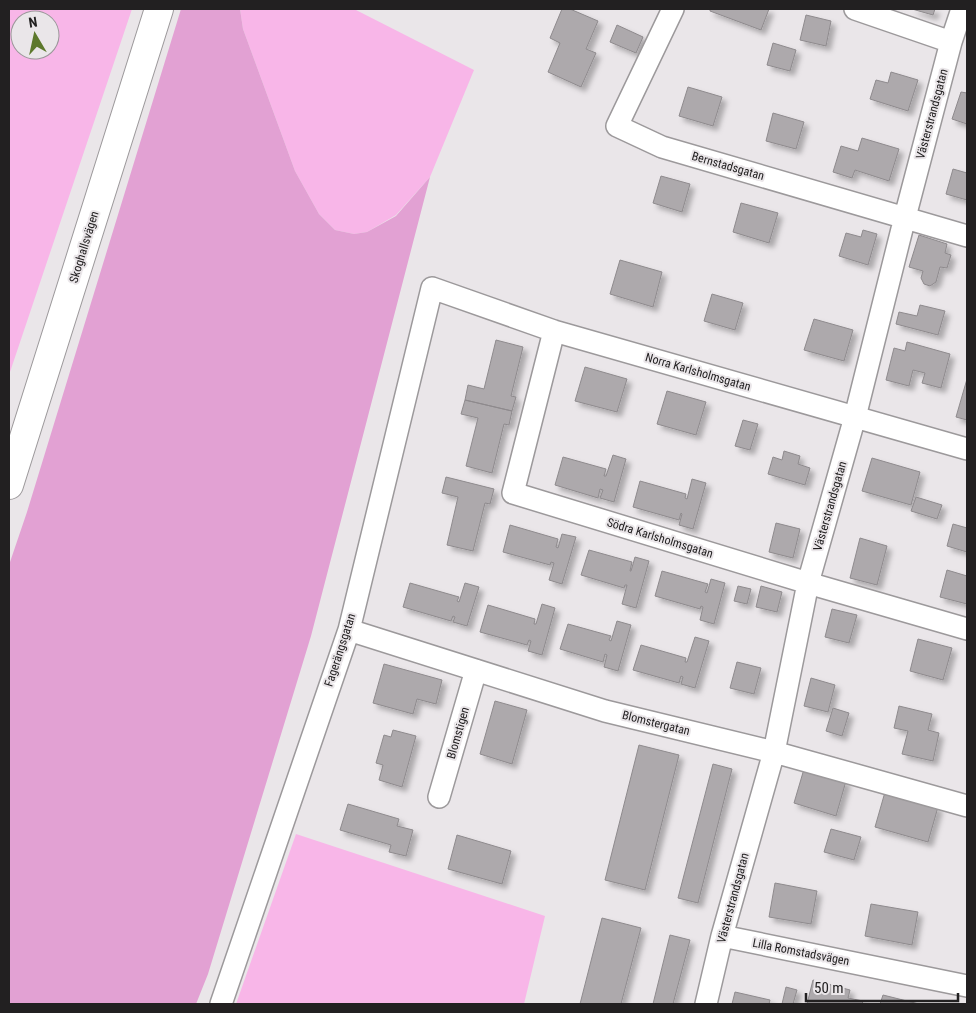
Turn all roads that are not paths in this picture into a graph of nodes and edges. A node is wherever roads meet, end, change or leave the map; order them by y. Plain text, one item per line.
1 (159, 9) edge
2 (673, 9) edge
3 (855, 9) edge
4 (962, 9) edge
5 (951, 42) junction
6 (905, 217) junction
7 (967, 236) edge
8 (432, 288) joint
9 (554, 331) junction
10 (854, 417) junction
11 (967, 449) edge
12 (9, 485) edge
13 (808, 583) junction
14 (967, 628) edge
15 (348, 630) junction
16 (476, 670) junction
17 (774, 752) junction
18 (439, 797) dead end
19 (967, 806) edge
20 (722, 936) junction
21 (967, 986) edge
22 (221, 1004) edge
23 (706, 1004) edge

1 - 12 main road, Skoghallsvägen
2 - 6 street, Bernstadsgatan
3 - 5 street
4 - 5 street, Västerstrandsgatan
5 - 6 street, Västerstrandsgatan
6 - 7 street, Bernstadsgatan
6 - 10 street, Västerstrandsgatan
8 - 9 street, Norra Karlsholmsgatan
8 - 15 street, Fagerängsgatan
9 - 10 street, Norra Karlsholmsgatan
9 - 13 street, Södra Karlsholmsgatan
10 - 11 street, Norra Karlsholmsgatan
10 - 13 street, Västerstrandsgatan
13 - 14 street, Södra Karlsholmsgatan
13 - 17 street, Västerstrandsgatan
15 - 16 street, Blomstergatan
15 - 22 street, Fagerängsgatan
16 - 17 street, Blomstergatan
16 - 18 street, Blomstigen
17 - 19 street, Blomstergatan
17 - 20 street, Västerstrandsgatan
20 - 21 street, Lilla Romstadsvägen
20 - 23 street, Västerstrandsgatan

